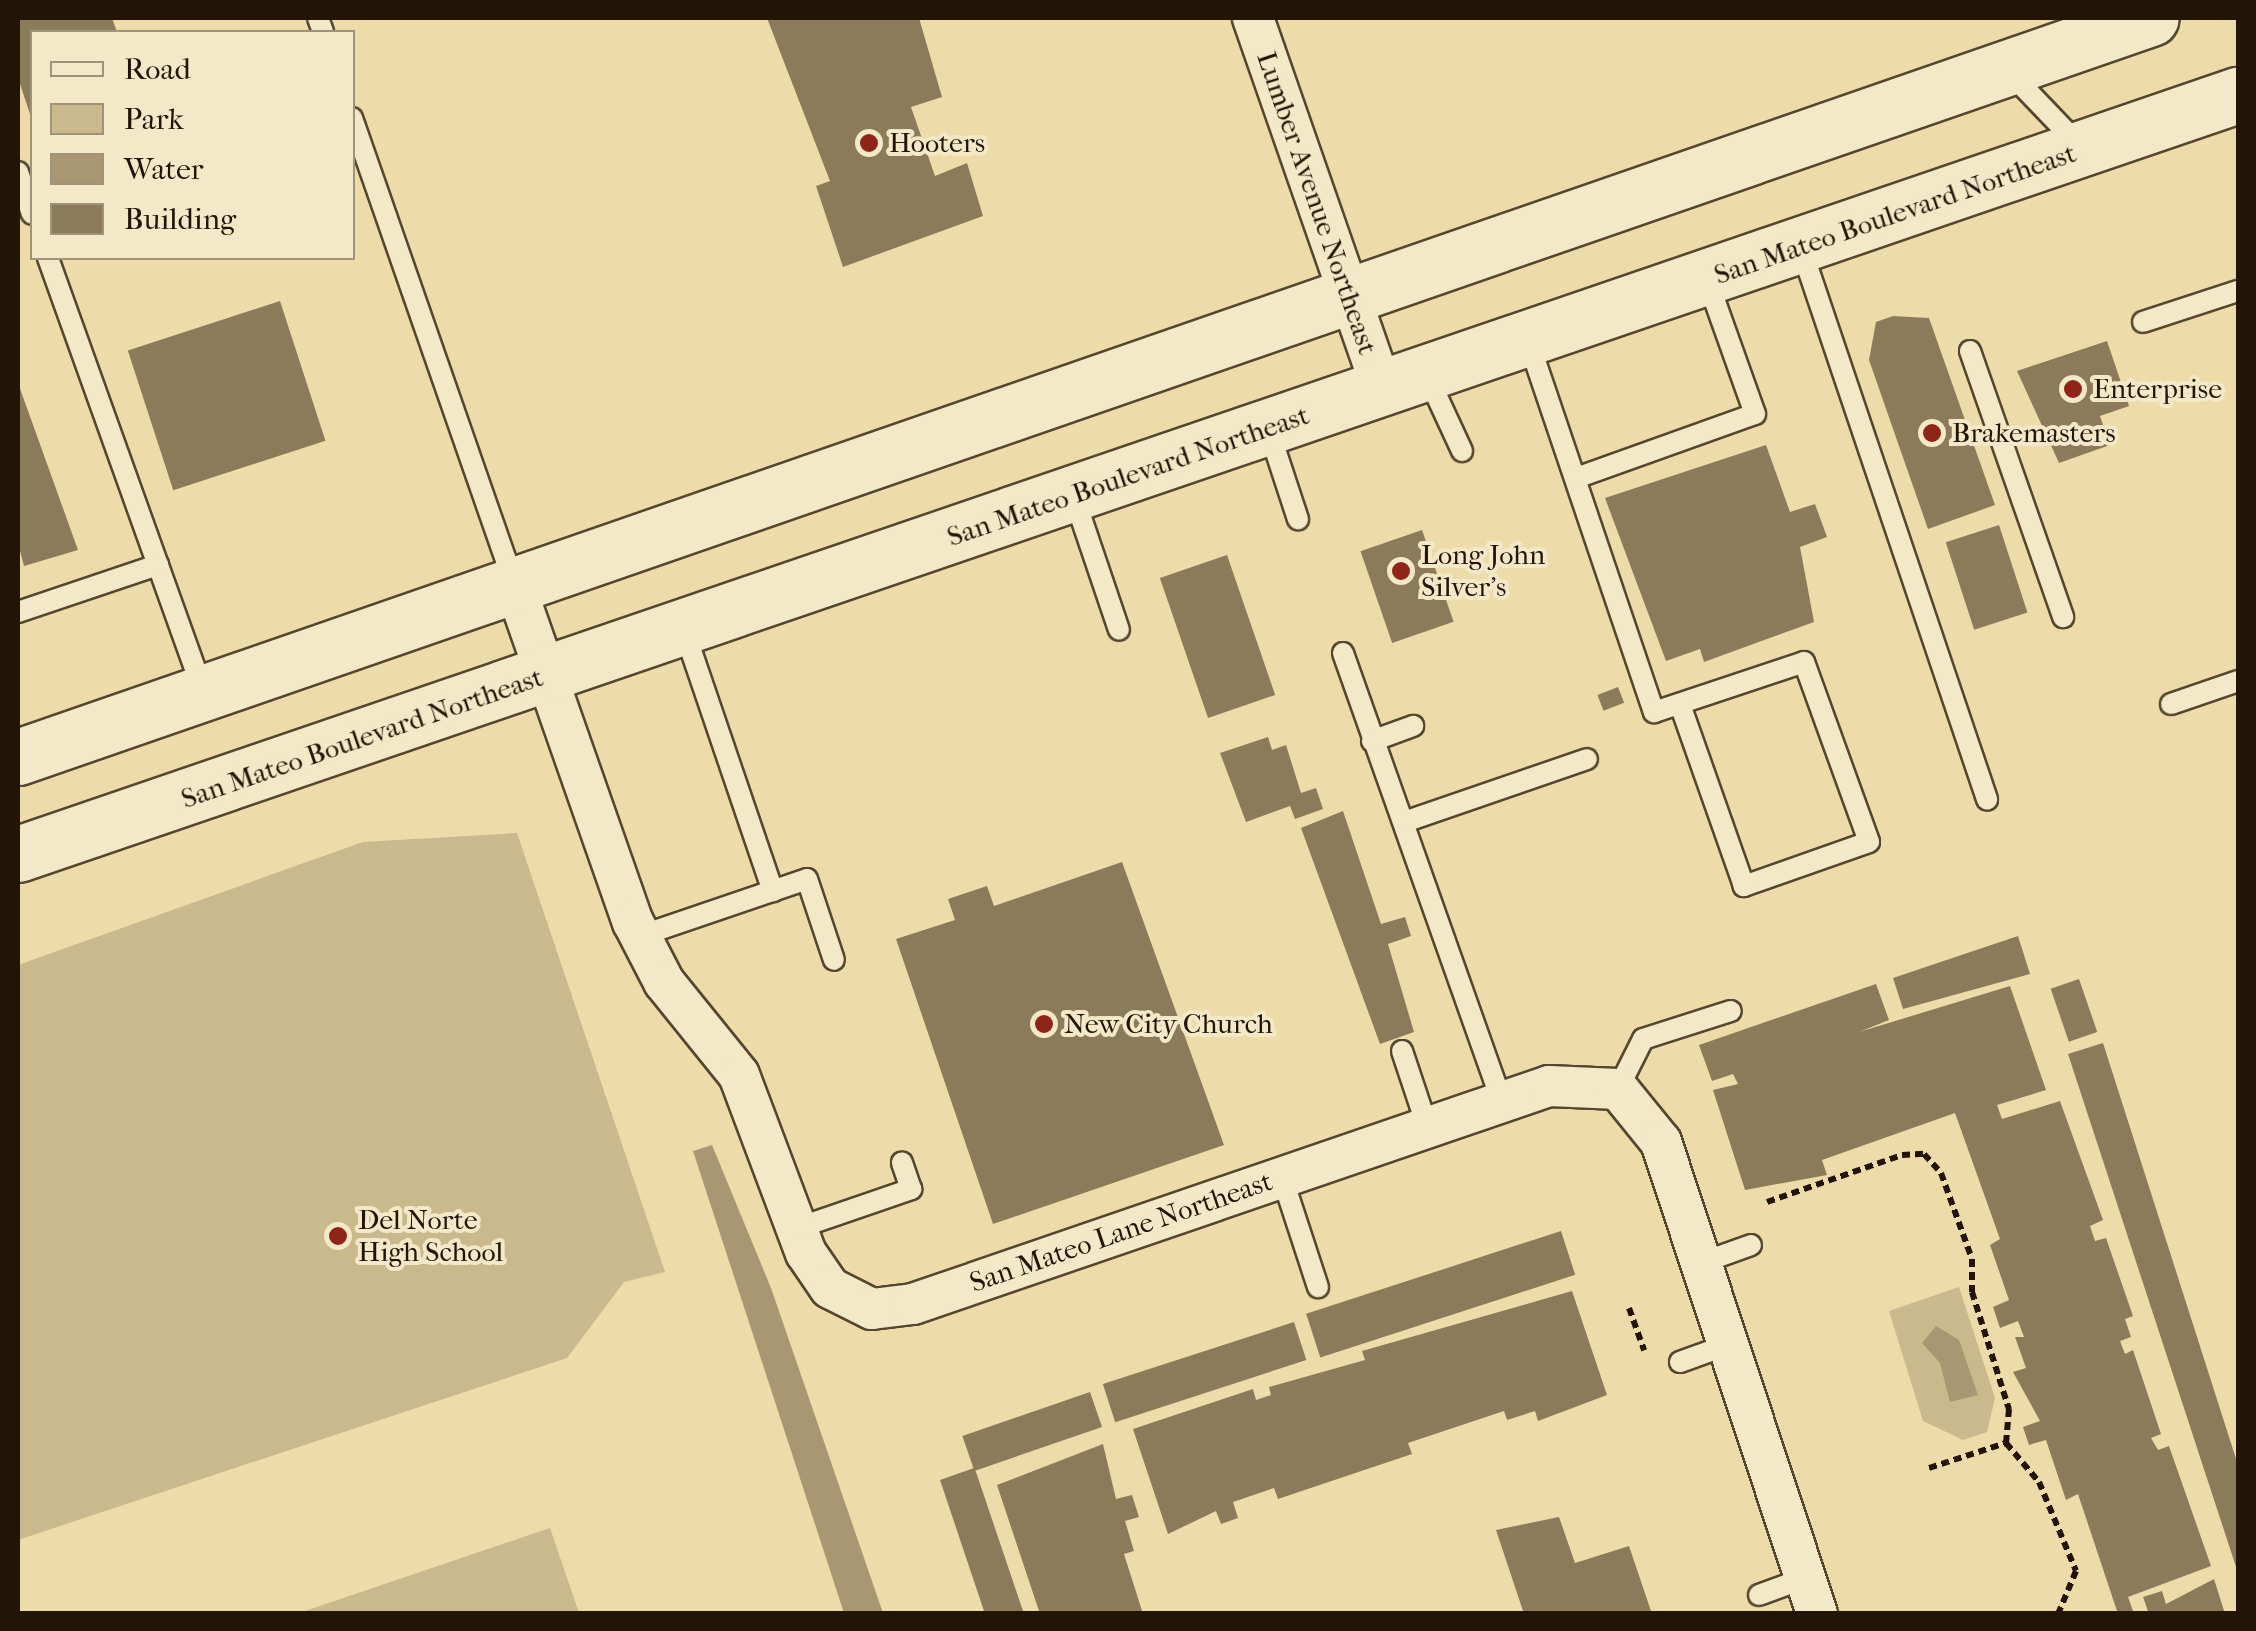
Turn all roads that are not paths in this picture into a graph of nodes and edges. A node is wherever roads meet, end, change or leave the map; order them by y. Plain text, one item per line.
1 (1253, 18) edge
2 (2151, 18) edge
3 (2005, 68) junction
4 (2238, 96) edge
5 (355, 127) edge
6 (2084, 150) junction
7 (18, 172) edge
8 (30, 208) edge
9 (1801, 246) junction
10 (49, 260) edge
11 (1707, 278) junction
12 (1347, 290) junction
13 (2237, 298) edge
14 (2143, 322) dead end
15 (1528, 339) junction
16 (1970, 351) dead end
17 (1404, 381) junction
18 (1268, 428) junction
19 (1462, 451) dead end
20 (1576, 478) junction
21 (1073, 495) junction
22 (1298, 519) dead end
23 (158, 565) junction
24 (514, 583) junction
25 (18, 612) edge
26 (2063, 617) dead end
27 (684, 630) junction
28 (1119, 630) dead end
29 (1343, 653) dead end
30 (548, 676) junction
31 (2238, 681) edge
32 (203, 692) junction
33 (1680, 704) junction
34 (2170, 704) dead end
35 (1414, 726) dead end
36 (1372, 741) junction
37 (18, 757) edge
38 (1588, 759) dead end
39 (1987, 798) dead end
40 (1410, 820) junction
41 (18, 854) edge
42 (773, 890) junction
43 (640, 936) junction
44 (834, 960) dead end
45 (1731, 1011) dead end
46 (1402, 1051) dead end
47 (1618, 1089) junction
48 (1502, 1102) junction
49 (1428, 1126) junction
50 (902, 1163) dead end
51 (1282, 1177) junction
52 (798, 1228) junction
53 (1751, 1246) dead end
54 (1701, 1263) junction
55 (1318, 1287) dead end
56 (1727, 1345) junction
57 (1680, 1362) dead end
58 (1759, 1595) dead end
59 (1811, 1596) edge

1 - 12 street, Lumber Avenue Northeast
2 - 3 main road
3 - 6 lane
3 - 12 main road
4 - 6 main road, San Mateo Boulevard Northeast
5 - 24 lane
6 - 9 main road, San Mateo Boulevard Northeast
7 - 8 lane
9 - 11 main road, San Mateo Boulevard Northeast
9 - 39 lane
10 - 23 lane
11 - 15 main road, San Mateo Boulevard Northeast
11 - 20 lane
12 - 17 street, Lumber Avenue Northeast
12 - 24 main road
13 - 14 lane
15 - 17 main road, San Mateo Boulevard Northeast
15 - 20 lane
16 - 26 lane
17 - 18 main road, San Mateo Boulevard Northeast
17 - 19 lane
18 - 21 main road, San Mateo Boulevard Northeast
18 - 22 lane
20 - 33 lane
21 - 27 main road, San Mateo Boulevard Northeast
21 - 28 lane
23 - 25 lane
23 - 32 lane
24 - 30 street, San Mateo Lane Northeast
24 - 32 main road
27 - 30 main road, San Mateo Boulevard Northeast
27 - 42 lane
29 - 36 lane
30 - 41 main road, San Mateo Boulevard Northeast
30 - 43 street, San Mateo Lane Northeast
31 - 34 lane
32 - 37 main road
33 - 33 lane
35 - 36 lane
36 - 40 lane
38 - 40 lane
40 - 48 lane
42 - 43 lane
42 - 44 lane
43 - 52 street, San Mateo Lane Northeast
45 - 47 lane
46 - 49 lane
47 - 48 street, San Mateo Lane Northeast
47 - 54 street
48 - 49 street, San Mateo Lane Northeast
49 - 51 street, San Mateo Lane Northeast
50 - 52 lane
51 - 52 street, San Mateo Lane Northeast
51 - 55 lane
53 - 54 lane
54 - 56 street
56 - 57 lane
56 - 59 street
58 - 59 lane

